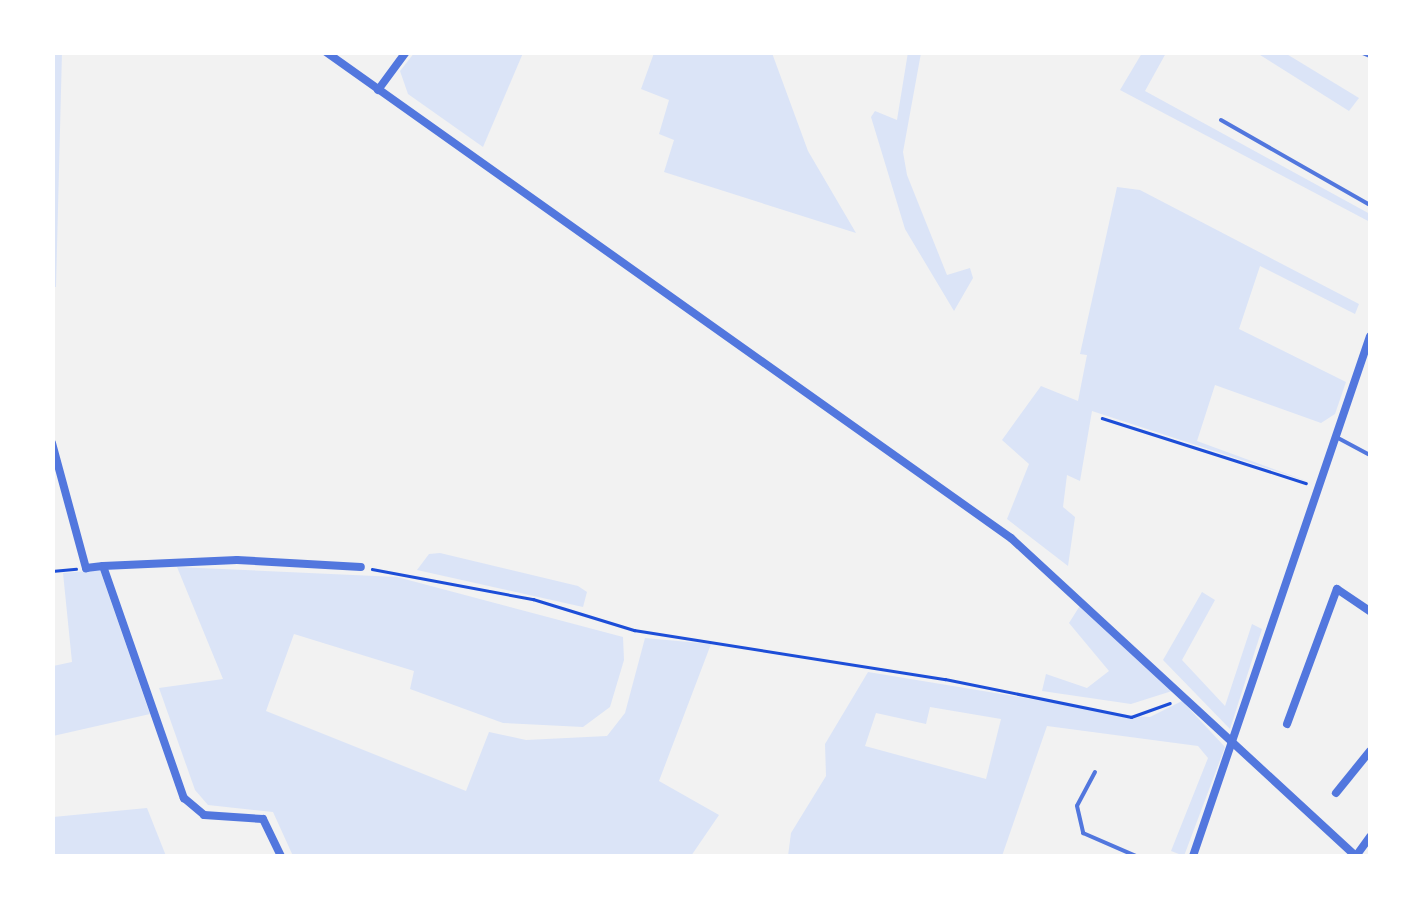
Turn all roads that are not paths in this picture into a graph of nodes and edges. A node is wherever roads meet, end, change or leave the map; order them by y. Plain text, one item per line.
1 (326, 52) edge
2 (406, 52) edge
3 (1360, 52) edge
4 (1370, 56) edge
5 (378, 90) junction
6 (1221, 120) dead end
7 (1370, 205) edge
8 (1370, 336) edge
9 (1333, 435) junction
10 (52, 442) edge
11 (1370, 456) edge
12 (103, 566) junction
13 (360, 566) road end
14 (1370, 611) edge
15 (1287, 724) dead end
16 (1234, 748) junction
17 (1370, 751) edge
18 (1095, 772) dead end
19 (1336, 793) dead end
20 (1370, 837) edge
21 (281, 856) edge
22 (1136, 856) edge
23 (1193, 856) edge
24 (1356, 856) edge

1 - 5 street
2 - 5 street
3 - 4 lane
5 - 16 street
6 - 7 lane
8 - 9 street
9 - 11 lane
9 - 16 street
10 - 12 street
12 - 13 street
12 - 21 street
14 - 15 street
16 - 23 street
16 - 24 street
17 - 19 street
18 - 22 lane
20 - 24 street

